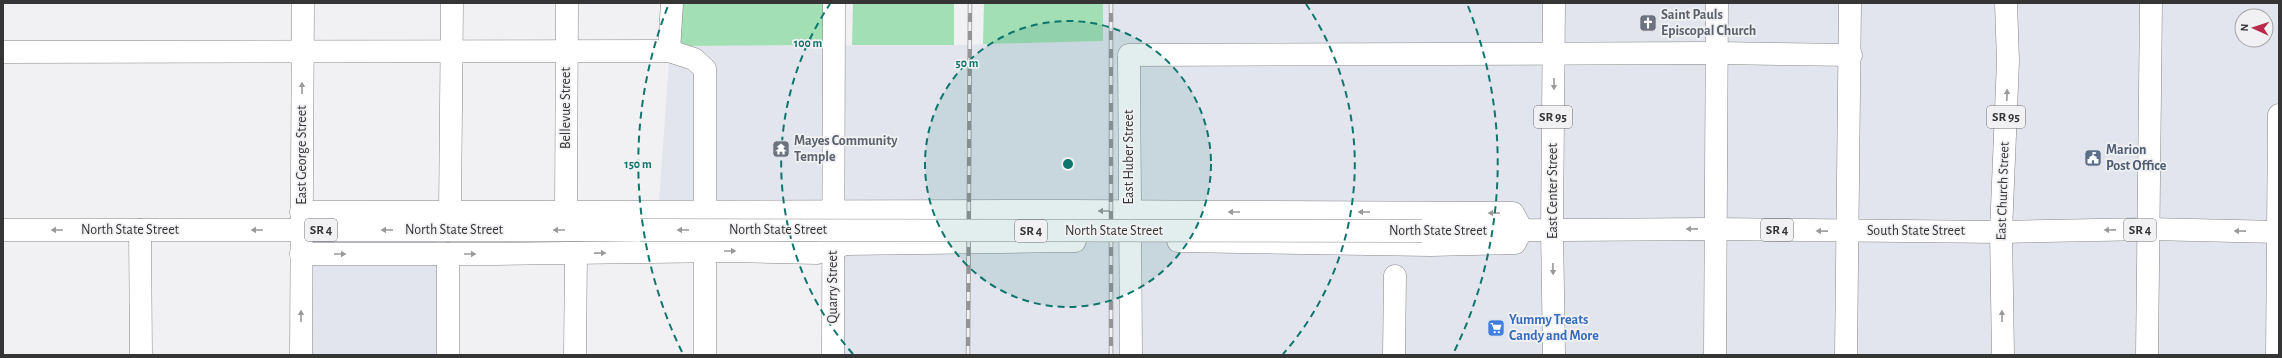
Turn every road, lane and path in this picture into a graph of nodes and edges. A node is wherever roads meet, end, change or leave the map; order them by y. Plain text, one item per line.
1 (303, 3) edge
2 (452, 3) edge
3 (567, 3) edge
4 (672, 3) edge
5 (834, 3) edge
6 (1554, 3) edge
7 (1717, 3) edge
8 (1850, 3) edge
9 (2006, 3) edge
10 (2151, 3) edge
11 (302, 50) junction
12 (669, 50) junction
13 (452, 51) junction
14 (3, 52) edge
15 (567, 52) junction
16 (1716, 53) junction
17 (1554, 55) junction
18 (1851, 55) junction
19 (2279, 115) edge
20 (1130, 211) junction
21 (450, 212) junction
22 (566, 212) junction
23 (705, 212) junction
24 (833, 212) junction
25 (301, 221) junction
26 (1714, 229) junction
27 (2148, 229) junction
28 (3, 230) edge
29 (140, 230) junction
30 (1522, 230) junction
31 (1552, 230) junction
32 (1848, 231) junction
33 (2001, 232) junction
34 (2278, 232) edge
35 (1130, 241) junction
36 (833, 248) junction
37 (705, 251) junction
38 (576, 253) junction
39 (301, 254) junction
40 (448, 254) junction
41 (1395, 276) dead end
42 (141, 355) edge
43 (301, 355) edge
44 (448, 355) edge
45 (575, 355) edge
46 (705, 355) edge
47 (832, 355) edge
48 (1130, 355) edge
49 (1394, 355) edge
50 (1554, 355) edge
51 (1715, 355) edge
52 (1846, 355) edge
53 (2003, 355) edge
54 (2147, 355) edge
55 (2277, 355) edge

1 - 11 main road, East George Street
2 - 13 main road
3 - 15 main road, Bellevue Street
4 - 12 main road
5 - 24 main road, Quarry Street
6 - 17 main road, East Center Street / SR 95
7 - 16 main road
8 - 18 main road
33 -> 9 main road, East Church Street / SR 95
10 - 27 main road
11 - 13 main road
11 - 14 main road
25 -> 11 main road, East George Street
12 - 15 main road
12 - 23 main road
13 - 15 main road
13 - 21 main road
15 - 22 main road, Bellevue Street
16 - 17 main road
16 - 18 main road
16 - 26 main road
17 - 20 main road, East Huber Street
17 -> 31 main road, East Center Street / SR 95
18 - 32 main road
19 - 34 main road
20 -> 24 main road
30 -> 20 main road
20 - 35 main road, East Huber Street
21 - 22 main road
21 - 25 main road
22 - 23 main road
23 - 24 main road
23 - 37 main road
24 - 36 main road, Quarry Street
25 -> 29 main road, North State Street / SR 4
30 -> 25 main road, North State Street / SR 4, bridge
25 - 39 main road, East George Street
26 -> 31 main road, South State Street / SR 4
32 -> 26 main road, South State Street / SR 4
26 - 51 main road
27 -> 33 main road, South State Street / SR 4
34 -> 27 main road, South State Street / SR 4
27 - 54 main road
29 -> 28 main road, North State Street / SR 4
29 - 42 main road
30 - 31 main road, North State Street / SR 4
30 - 35 main road
31 -> 50 main road, East Center Street / SR 95
32 - 33 main road, South State Street / SR 4
32 - 52 main road
53 -> 33 main road, East Church Street / SR 95
34 - 55 main road
35 - 36 main road
35 - 48 main road, East Huber Street
37 -> 36 main road
36 - 47 main road, Quarry Street
38 -> 37 main road
37 - 46 main road
40 -> 38 main road
38 - 45 main road
39 -> 40 main road
43 -> 39 main road, East George Street
40 - 44 main road
41 - 49 main road

